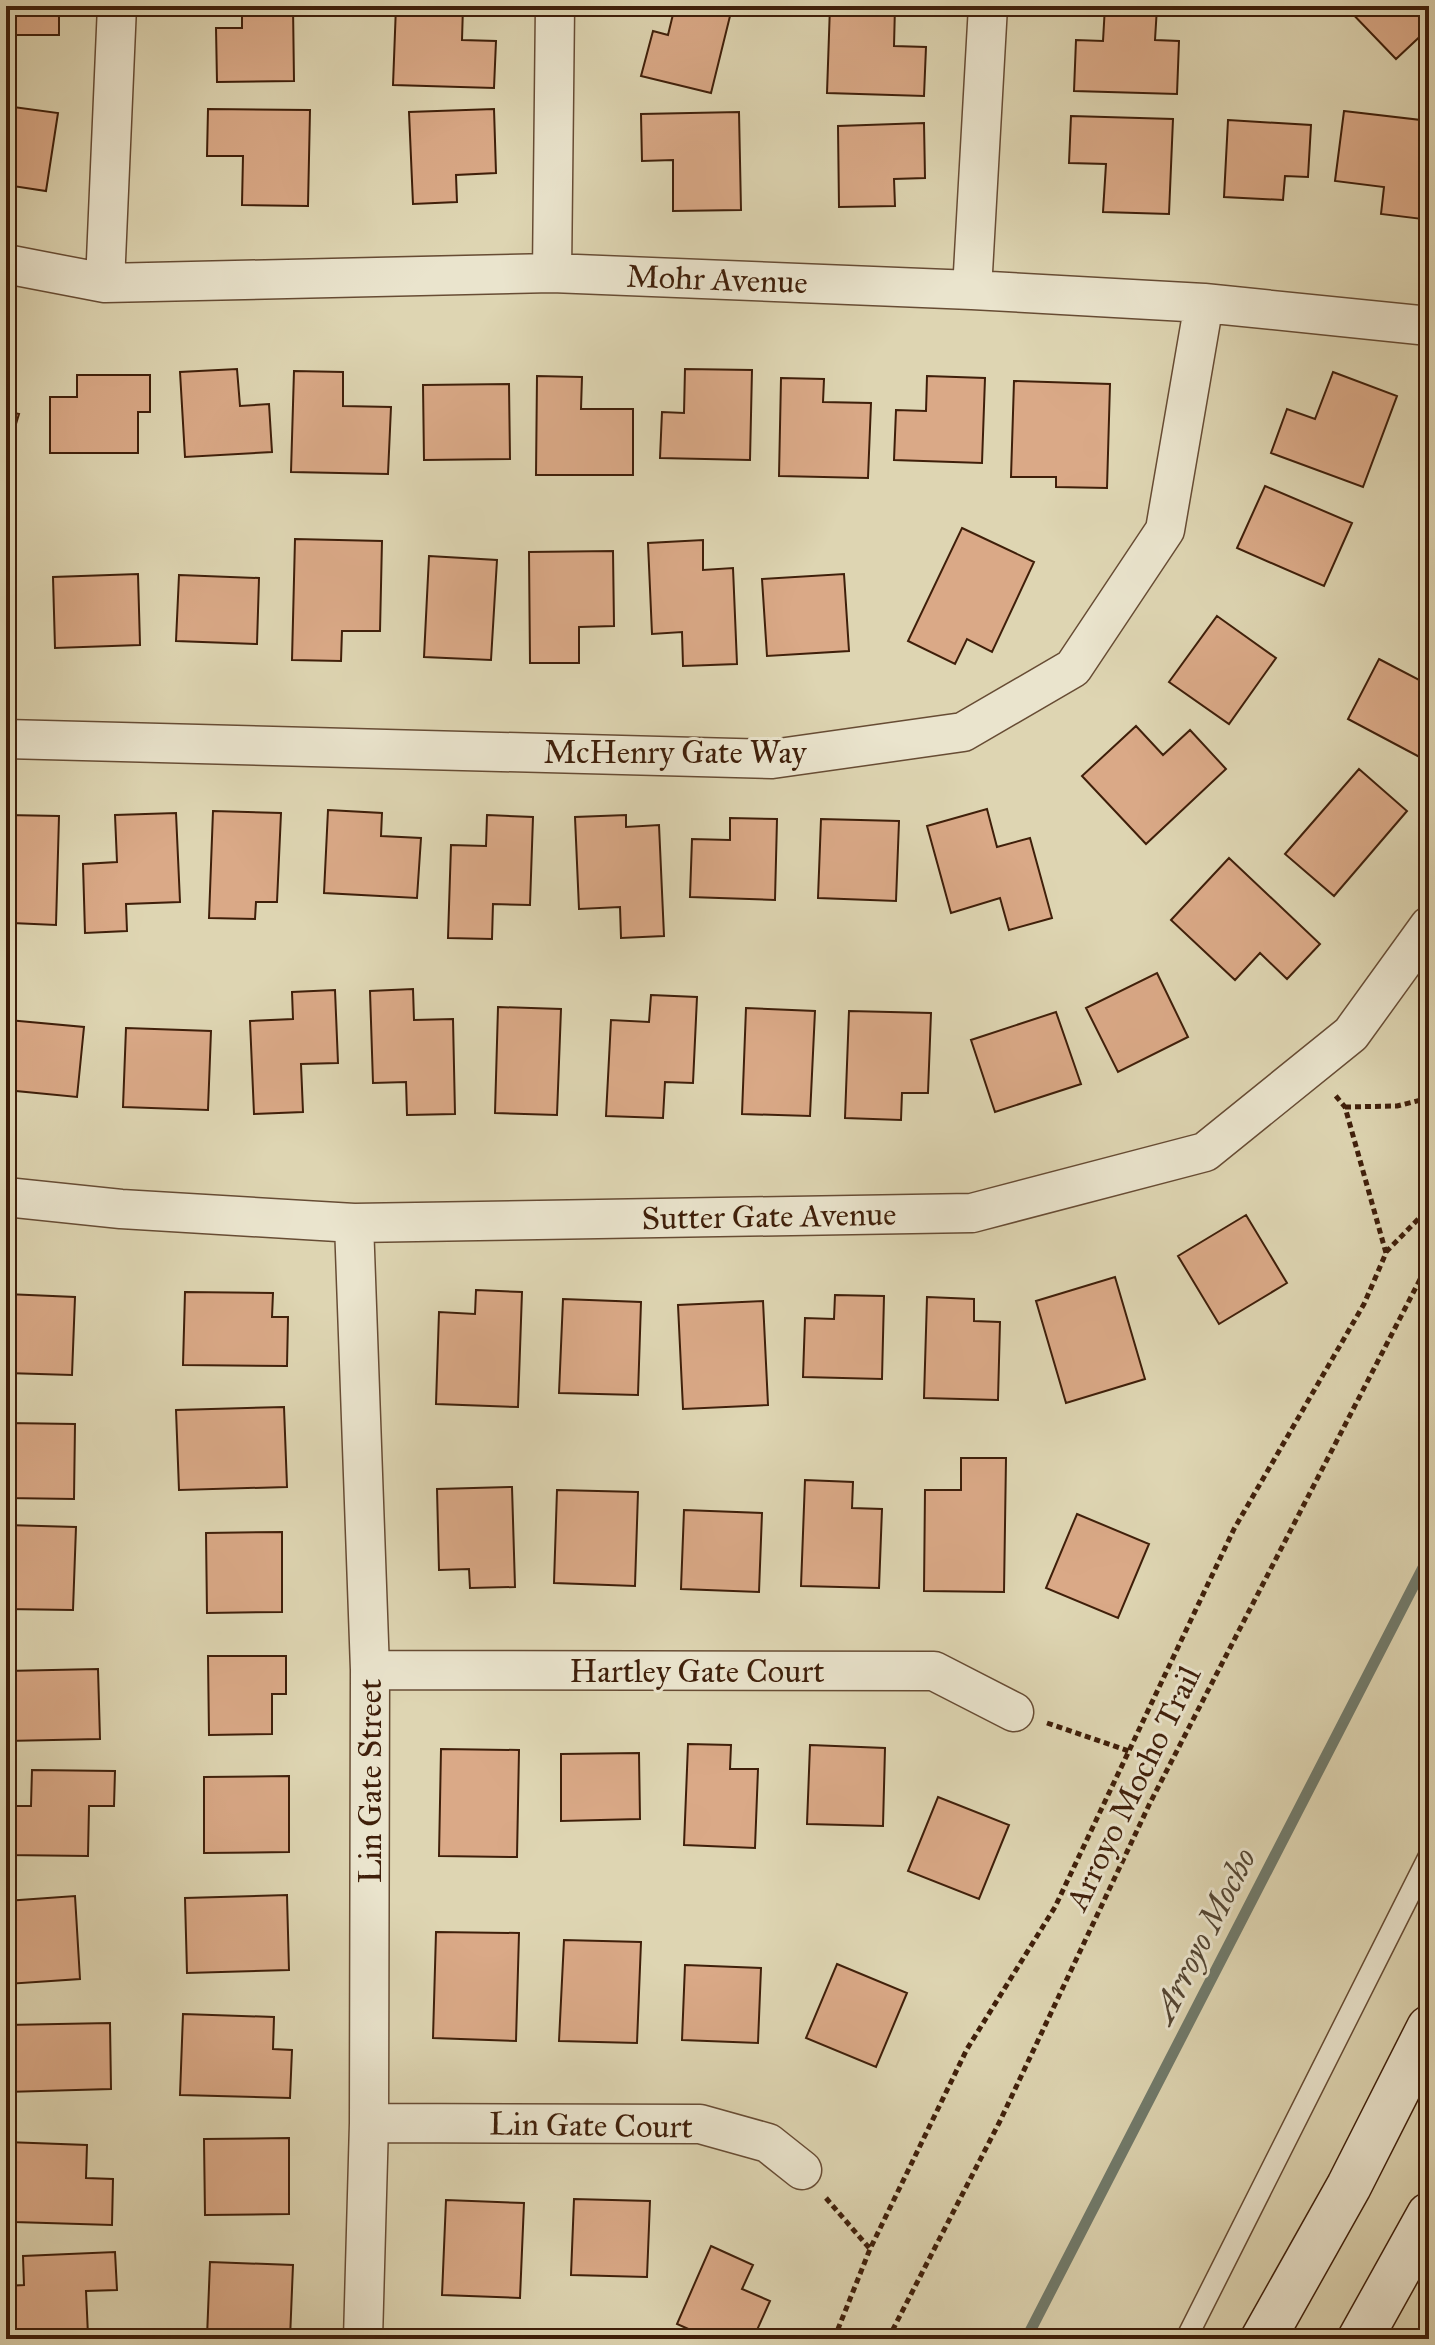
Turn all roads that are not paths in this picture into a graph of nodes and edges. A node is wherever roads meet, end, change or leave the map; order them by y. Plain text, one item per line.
1 (117, 6) edge
2 (555, 6) edge
3 (988, 6) edge
4 (6, 264) edge
5 (552, 273) junction
6 (105, 283) junction
7 (972, 290) junction
8 (1204, 303) junction
9 (1429, 326) edge
10 (6, 739) edge
11 (1429, 926) edge
12 (6, 1197) edge
13 (354, 1223) junction
14 (370, 1670) junction
15 (1014, 1712) road end
16 (1429, 1856) edge
17 (1429, 2028) edge
18 (369, 2123) junction
19 (802, 2170) road end
20 (1429, 2215) edge
21 (363, 2339) edge
22 (1186, 2339) edge
23 (1263, 2339) edge
24 (1360, 2339) edge

1 - 6 street
2 - 5 street
3 - 7 street
4 - 6 street, Mohr Avenue
5 - 6 street, Mohr Avenue
5 - 7 street, Mohr Avenue
7 - 8 street, Mohr Avenue
8 - 9 street, Mohr Avenue
8 - 10 street, McHenry Gate Way
11 - 13 street, Sutter Gate Avenue
12 - 13 street, Sutter Gate Avenue
13 - 14 street, Lin Gate Street
14 - 15 street, Hartley Gate Court
14 - 18 street, Lin Gate Street
16 - 22 lane
17 - 23 main road
18 - 19 street, Lin Gate Court
18 - 21 street, Lin Gate Street
20 - 24 main road

